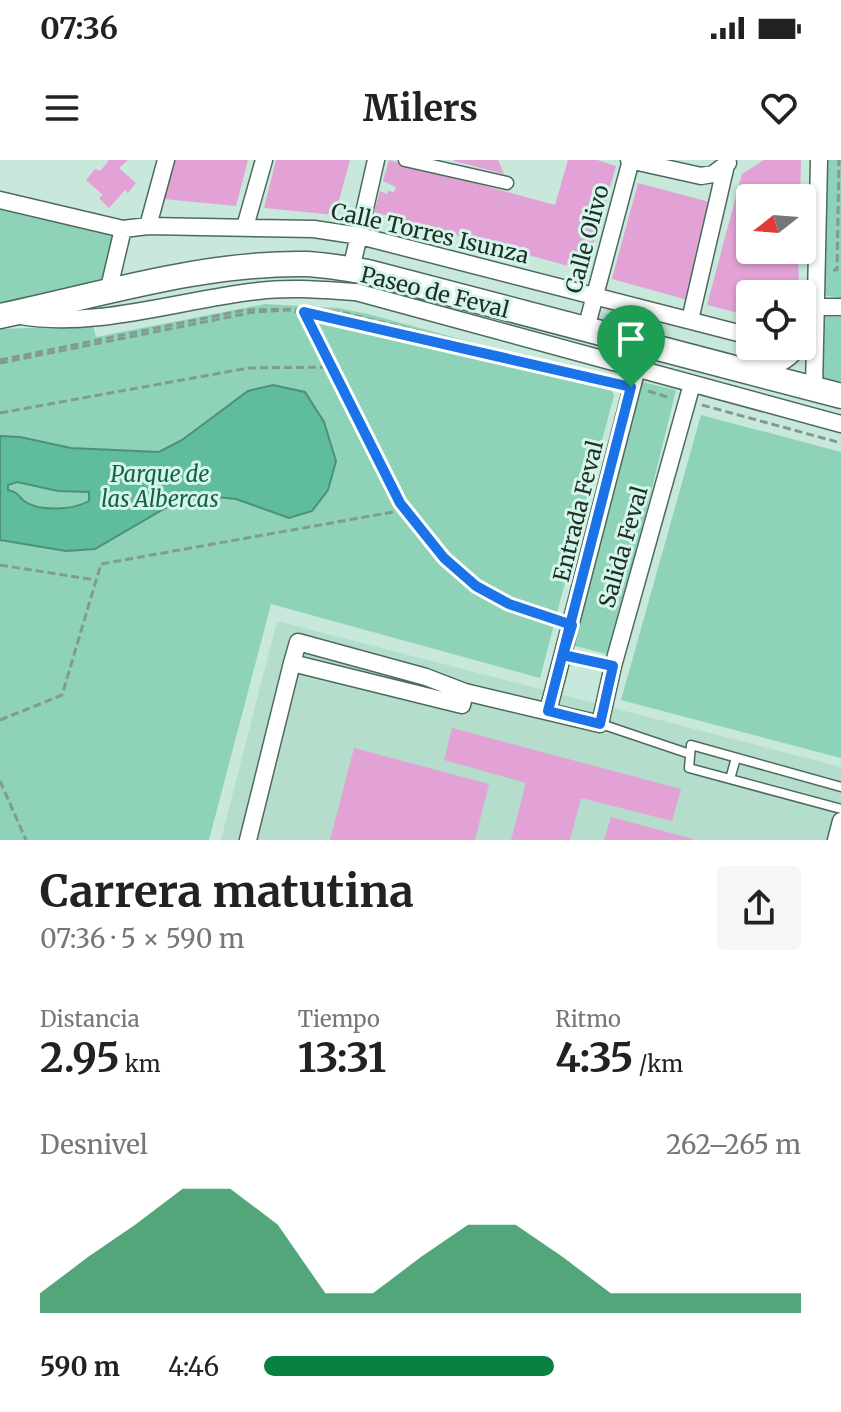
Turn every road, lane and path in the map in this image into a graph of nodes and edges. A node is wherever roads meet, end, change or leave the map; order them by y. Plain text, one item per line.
1 (166, 160) edge
2 (264, 160) edge
3 (376, 160) edge
4 (405, 160) edge
5 (630, 160) edge
6 (819, 160) edge
7 (839, 160) edge
8 (729, 162) edge
9 (507, 183) dead end
10 (0, 200) edge
11 (148, 226) junction
12 (245, 227) junction
13 (123, 229) junction
14 (360, 236) junction
15 (351, 270) junction
16 (817, 270) junction
17 (839, 270) edge
18 (108, 292) junction
19 (595, 295) junction
20 (817, 307) junction
21 (841, 307) edge
22 (304, 312) junction
23 (4, 315) edge
24 (690, 320) junction
25 (586, 329) junction
26 (736, 332) edge
27 (789, 360) edge
28 (0, 362) edge
29 (331, 367) junction
30 (637, 368) junction
31 (735, 368) junction
32 (692, 384) junction
33 (631, 387) junction
34 (814, 389) junction
35 (841, 396) edge
36 (687, 402) junction
37 (0, 413) edge
38 (840, 424) edge
39 (841, 443) edge
40 (400, 503) junction
41 (0, 565) edge
42 (96, 580) junction
43 (572, 625) junction
44 (563, 655) junction
45 (292, 663) junction
46 (613, 666) junction
47 (426, 677) junction
48 (465, 692) junction
49 (422, 695) junction
50 (548, 711) junction
51 (0, 720) edge
52 (600, 724) junction
53 (690, 754) junction
54 (736, 758) junction
55 (730, 779) junction
56 (0, 781) edge
57 (841, 787) edge
58 (841, 809) edge
59 (841, 821) edge
60 (26, 840) edge
61 (248, 840) edge
62 (836, 840) edge

1 - 11 street
2 - 12 street
3 - 14 street
4 - 9 street
5 - 8 street
5 - 19 street, Calle Olivo
6 - 16 street
7 - 17 path
8 - 24 street
10 - 13 street, Calle Torres Isunza
11 - 12 street, Calle Torres Isunza
11 - 13 street, Calle Torres Isunza
12 - 14 street, Calle Torres Isunza
13 - 18 street
14 - 15 street
14 - 19 street, Calle Torres Isunza
15 - 18 main road
15 - 25 main road
16 - 17 path
16 - 20 street
18 - 23 main road
19 - 24 street, Calle Torres Isunza
19 - 25 street, Calle Olivo
20 - 21 street
20 - 34 street
22 - 28 path
22 - 29 path
22 - 33 path
23 - 30 street, Paseo de Feval
24 - 26 street, Calle Torres Isunza
25 - 31 main road
27 - 31 street
28 - 33 path
29 - 37 path
29 - 40 path
30 - 32 street, Paseo de Feval
30 - 33 street, Entrada Feval
31 - 34 main road
32 - 36 street, Salida Feval
32 - 38 street, Paseo de Feval
33 - 36 path
33 - 43 street, Entrada Feval
34 - 35 main road
36 - 39 path
36 - 46 street, Salida Feval
40 - 42 path
40 - 43 path
41 - 42 path
42 - 51 path
43 - 44 street, Entrada Feval
44 - 46 lane
44 - 50 street, Entrada Feval
45 - 47 street
45 - 49 street
45 - 61 street
46 - 52 street, Salida Feval
47 - 48 street
47 - 49 lane
48 - 49 street
48 - 50 street
50 - 52 street
52 - 53 lane
53 - 54 lane
53 - 55 lane
54 - 55 lane
54 - 57 lane
55 - 58 lane
56 - 60 path
59 - 62 street

